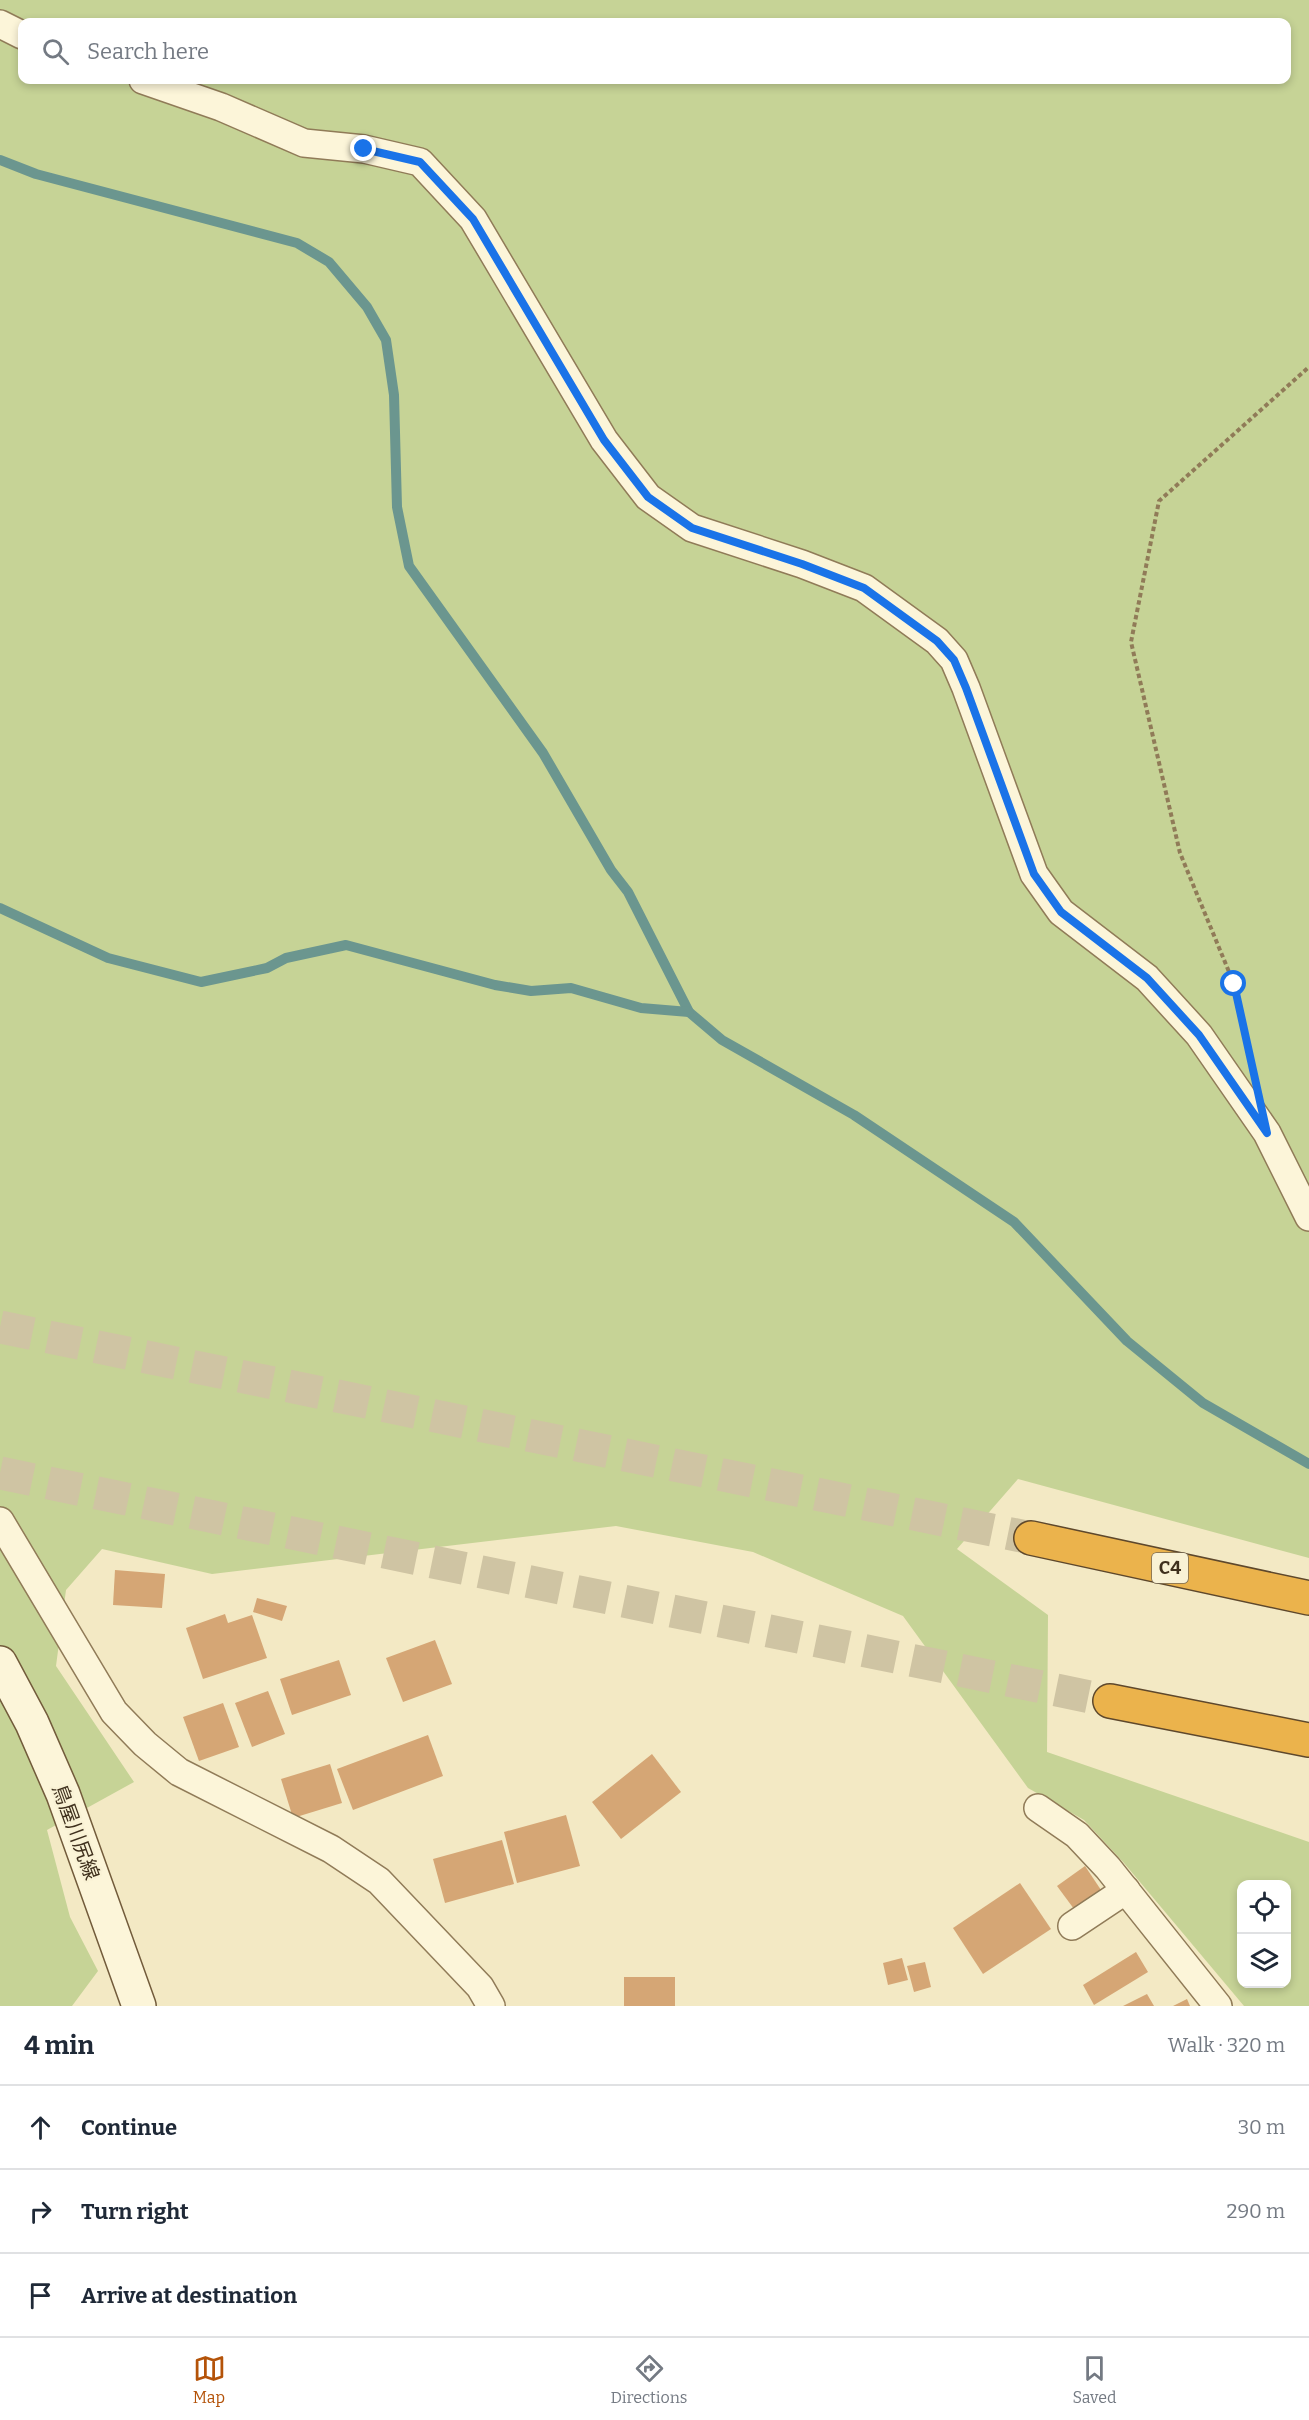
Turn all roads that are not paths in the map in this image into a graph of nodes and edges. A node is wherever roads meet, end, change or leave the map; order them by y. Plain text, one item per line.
1 (0, 24) edge
2 (18, 33) edge
3 (155, 84) edge
4 (1309, 1217) edge
5 (0, 1521) edge
6 (1031, 1538) tunnel mouth
7 (1309, 1598) edge
8 (0, 1664) edge
9 (1110, 1701) tunnel mouth
10 (1309, 1740) edge
11 (1038, 1808) dead end
12 (1126, 1890) junction
13 (1072, 1926) dead end
14 (139, 2006) edge
15 (491, 2006) edge
16 (1218, 2006) edge

1 - 2 street
3 - 4 street
5 - 15 street
6 - 7 highway, C4
8 - 14 main road, 鳥屋川尻線
9 - 10 highway
11 - 12 street
12 - 13 street
12 - 16 street

